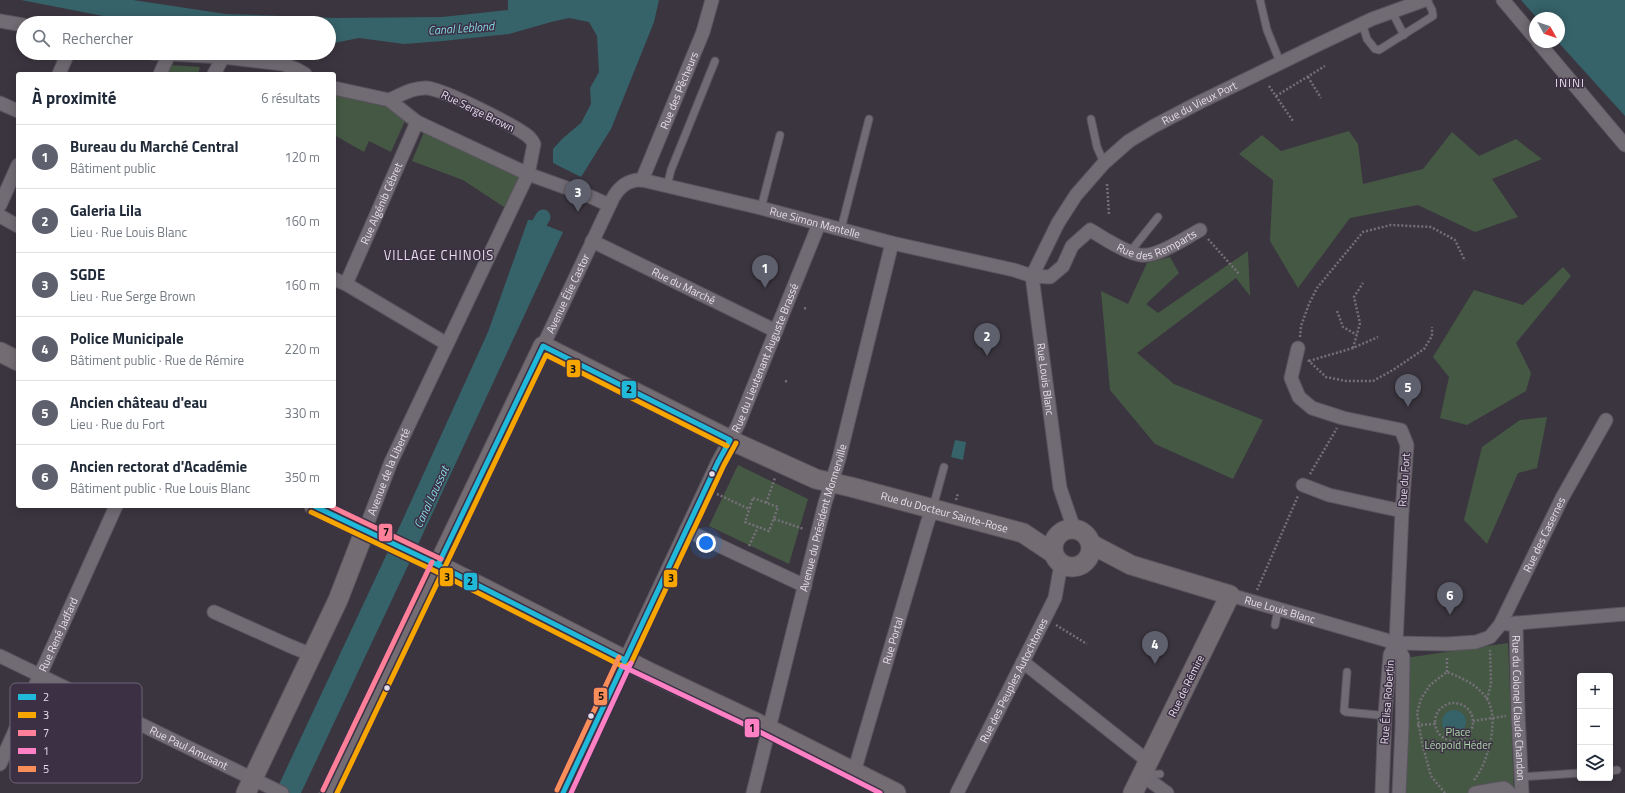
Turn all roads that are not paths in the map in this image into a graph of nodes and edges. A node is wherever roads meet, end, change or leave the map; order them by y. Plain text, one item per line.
1 (712, 0) edge
2 (1260, 0) edge
3 (1426, 0) edge
4 (1503, 0) edge
5 (1392, 12) junction
6 (0, 21) edge
7 (16, 24) edge
8 (1362, 24) junction
9 (1529, 31) edge
10 (1404, 35) junction
11 (1543, 48) edge
12 (65, 60) edge
13 (166, 60) edge
14 (221, 60) edge
15 (248, 60) edge
16 (715, 60) dead end
17 (1280, 62) junction
18 (60, 72) edge
19 (161, 72) edge
20 (215, 72) edge
21 (302, 72) edge
22 (336, 88) edge
23 (389, 100) junction
24 (0, 103) edge
25 (16, 110) edge
26 (869, 119) dead end
27 (1092, 119) dead end
28 (417, 122) junction
29 (780, 135) dead end
30 (1625, 145) edge
31 (1104, 163) junction
32 (16, 169) edge
33 (528, 174) junction
34 (642, 180) junction
35 (667, 186) junction
36 (0, 205) edge
37 (609, 205) junction
38 (761, 208) junction
39 (0, 216) edge
40 (1158, 217) dead end
41 (819, 224) junction
42 (16, 225) edge
43 (840, 229) junction
44 (1200, 230) road end
45 (592, 241) junction
46 (892, 243) junction
47 (1130, 252) junction
48 (1032, 276) junction
49 (340, 281) edge
50 (776, 331) junction
51 (447, 344) junction
52 (543, 346) junction
53 (1298, 348) road end
54 (0, 352) edge
55 (16, 360) edge
56 (1606, 420) dead end
57 (730, 440) junction
58 (944, 467) dead end
59 (832, 483) junction
60 (1303, 485) road end
61 (115, 508) edge
62 (318, 508) edge
63 (932, 509) junction
64 (1402, 511) junction
65 (1074, 529) junction
66 (686, 530) junction
67 (369, 532) junction
68 (1091, 544) junction
69 (1057, 559) junction
70 (431, 562) junction
71 (805, 586) junction
72 (1230, 595) junction
73 (1278, 610) junction
74 (214, 612) dead end
75 (1625, 614) edge
76 (1516, 623) junction
77 (1500, 624) junction
78 (1275, 625) dead end
79 (1476, 642) joint
80 (1396, 643) junction
81 (312, 655) junction
82 (0, 656) edge
83 (625, 660) junction
84 (1023, 662) junction
85 (1347, 672) dead end
86 (40, 676) junction
87 (37, 683) edge
88 (53, 683) edge
89 (1385, 714) junction
90 (769, 729) junction
91 (142, 730) edge
92 (10, 742) edge
93 (0, 764) edge
94 (1150, 770) junction
95 (854, 772) junction
96 (1577, 773) edge
97 (1522, 777) junction
98 (249, 786) edge
99 (1474, 788) edge
100 (282, 793) edge
101 (329, 793) edge
102 (563, 793) edge
103 (753, 793) edge
104 (896, 793) edge
105 (957, 793) edge
106 (1133, 793) edge
107 (1167, 793) edge
108 (1382, 793) edge
109 (1399, 793) edge
110 (1510, 793) edge
111 (1522, 793) edge

1 - 34 street, Rue des Pêcheurs
2 - 17 lane
3 - 5 street, Rue du Vieux Port
3 - 10 lane
4 - 9 street
5 - 8 street, Rue du Vieux Port
5 - 10 lane
6 - 7 street
8 - 10 lane
8 - 17 street, Rue du Vieux Port
11 - 30 street
12 - 18 street
13 - 19 street
14 - 20 street
15 - 21 street
16 - 35 lane
17 - 31 street, Rue du Vieux Port
22 - 23 street
23 - 28 street
23 - 33 street, Rue Serge Brown
24 - 25 street
26 - 43 lane
27 - 31 lane
28 - 33 street
28 - 49 street, Rue Algénib Cébret
29 - 38 lane
31 - 48 street, Rue du Vieux Port
32 - 36 street
33 - 37 street
33 - 51 street, Avenue de la Liberté
34 - 35 street, Rue Simon Mentelle
34 - 37 street
35 - 38 street, Rue Simon Mentelle
37 - 45 street, Avenue Élie Castor
38 - 41 street, Rue Simon Mentelle
39 - 42 street
40 - 47 lane
41 - 43 street, Rue Simon Mentelle
41 - 50 street, Rue du Lieutenant Auguste Brassé
43 - 46 street, Rue Simon Mentelle
44 - 47 street, Rue des Remparts
45 - 50 street, Rue du Marché
45 - 52 street, Avenue Élie Castor
46 - 48 street, Rue Simon Mentelle
46 - 59 street, Avenue du Président Monnerville
47 - 48 street, Rue des Remparts
48 - 65 street, Rue Louis Blanc
49 - 51 street
50 - 57 street, Rue du Lieutenant Auguste Brassé
51 - 67 street, Avenue de la Liberté
52 - 57 street, Rue du Docteur Sainte-Rose
52 - 70 street, Avenue Élie Castor
53 - 64 street, Rue du Fort
54 - 55 street
56 - 77 street, Rue des Casernes
57 - 59 street, Rue du Docteur Sainte-Rose
57 - 66 street, Rue du Lieutenant Auguste Brassé
58 - 63 lane
59 - 63 street, Rue du Docteur Sainte-Rose
59 - 71 street, Avenue du Président Monnerville
60 - 64 street
61 - 86 street, Rue René Jadfard
62 - 67 street
63 - 69 street, Rue du Docteur Sainte-Rose
63 - 95 street, Rue Portal
64 - 80 street, Rue du Fort
65 - 68 street
65 - 69 street
66 - 71 street
66 - 83 street, Rue du Lieutenant Auguste Brassé
67 - 70 street
67 - 81 street, Avenue de la Liberté
68 - 69 street
68 - 72 street, Rue Louis Blanc
69 - 84 street, Rue des Peuples Autochtones
70 - 83 street
70 - 101 street, Avenue Élie Castor
71 - 90 street, Avenue du Président Monnerville
72 - 73 street, Rue Louis Blanc
72 - 94 street, Rue de Rémire
73 - 78 lane
73 - 80 street, Rue Louis Blanc
74 - 81 street
75 - 76 street
76 - 77 street
76 - 97 street, Rue du Colonel Claude Chandon
77 - 79 street, Rue des Casernes
79 - 80 street, Rue Louis Blanc
80 - 89 street, Rue Élisa Robertin
80 - 109 street, Rue Élisa Robertin
81 - 98 street, Avenue de la Liberté
82 - 86 street, Rue Paul Amusant
83 - 90 street
83 - 102 street, Rue du Lieutenant Auguste Brassé
84 - 94 street
84 - 105 street, Rue des Peuples Autochtones
85 - 89 lane
86 - 87 street, Rue René Jadfard
86 - 88 street, Rue Paul Amusant
89 - 108 street, Rue Élisa Robertin
90 - 95 street
90 - 103 street, Avenue du Président Monnerville
91 - 98 street, Rue Paul Amusant
92 - 93 street, Rue René Jadfard
94 - 106 street, Rue de Rémire
94 - 107 street
95 - 104 street
96 - 97 lane
97 - 111 street, Rue du Colonel Claude Chandon
98 - 100 street, Rue Paul Amusant
99 - 110 street

